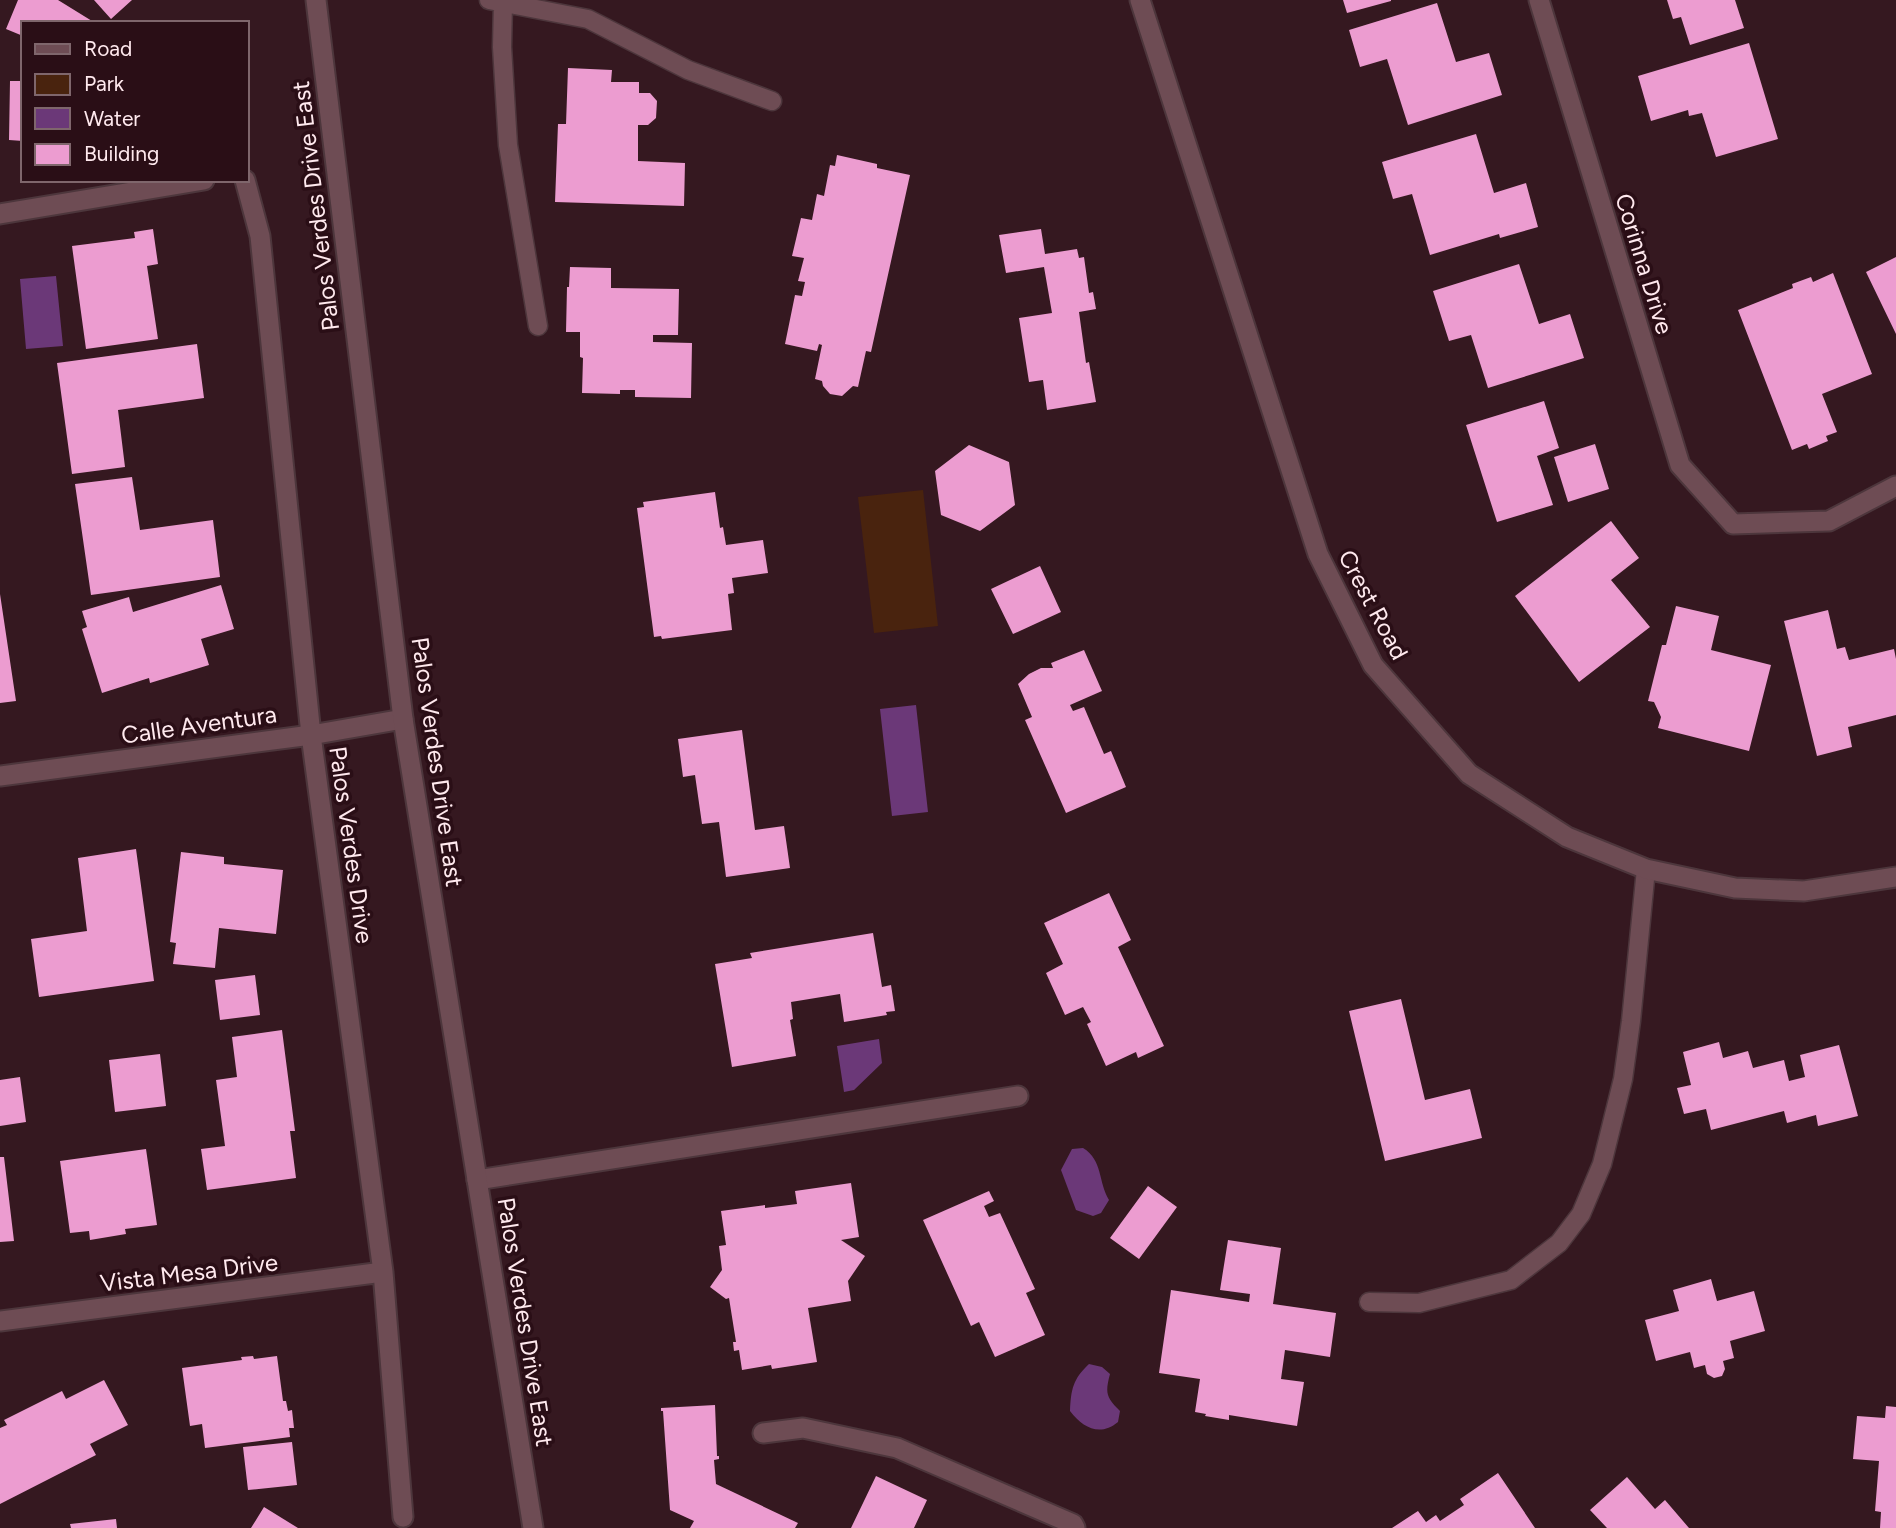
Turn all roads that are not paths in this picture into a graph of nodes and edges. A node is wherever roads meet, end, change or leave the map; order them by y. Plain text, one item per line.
1 (316, 0) edge
2 (1140, 0) edge
3 (1539, 0) edge
4 (496, 1) edge
5 (772, 101) dead end
6 (192, 182) edge
7 (246, 182) edge
8 (0, 214) edge
9 (538, 326) dead end
10 (1896, 486) edge
11 (404, 719) junction
12 (311, 735) junction
13 (0, 776) edge
14 (1646, 869) junction
15 (1896, 877) edge
16 (1018, 1096) dead end
17 (477, 1180) junction
18 (383, 1272) junction
19 (1369, 1302) dead end
20 (0, 1321) edge
21 (763, 1433) dead end
22 (403, 1517) dead end
23 (533, 1528) edge
24 (1075, 1528) edge

1 - 11 street, Palos Verdes Drive East
2 - 14 street, Crest Road
3 - 10 street, Corinna Drive
4 - 5 lane
4 - 9 lane
6 - 8 street
7 - 12 street, Palos Verdes Drive
11 - 12 street, Calle Aventura
11 - 17 street, Palos Verdes Drive East
12 - 13 street, Calle Aventura
12 - 18 street, Palos Verdes Drive
14 - 15 street, Crest Road
14 - 19 lane
16 - 17 street
17 - 23 street, Palos Verdes Drive East
18 - 20 street, Vista Mesa Drive
18 - 22 street, Palos Verdes Drive
21 - 24 street

